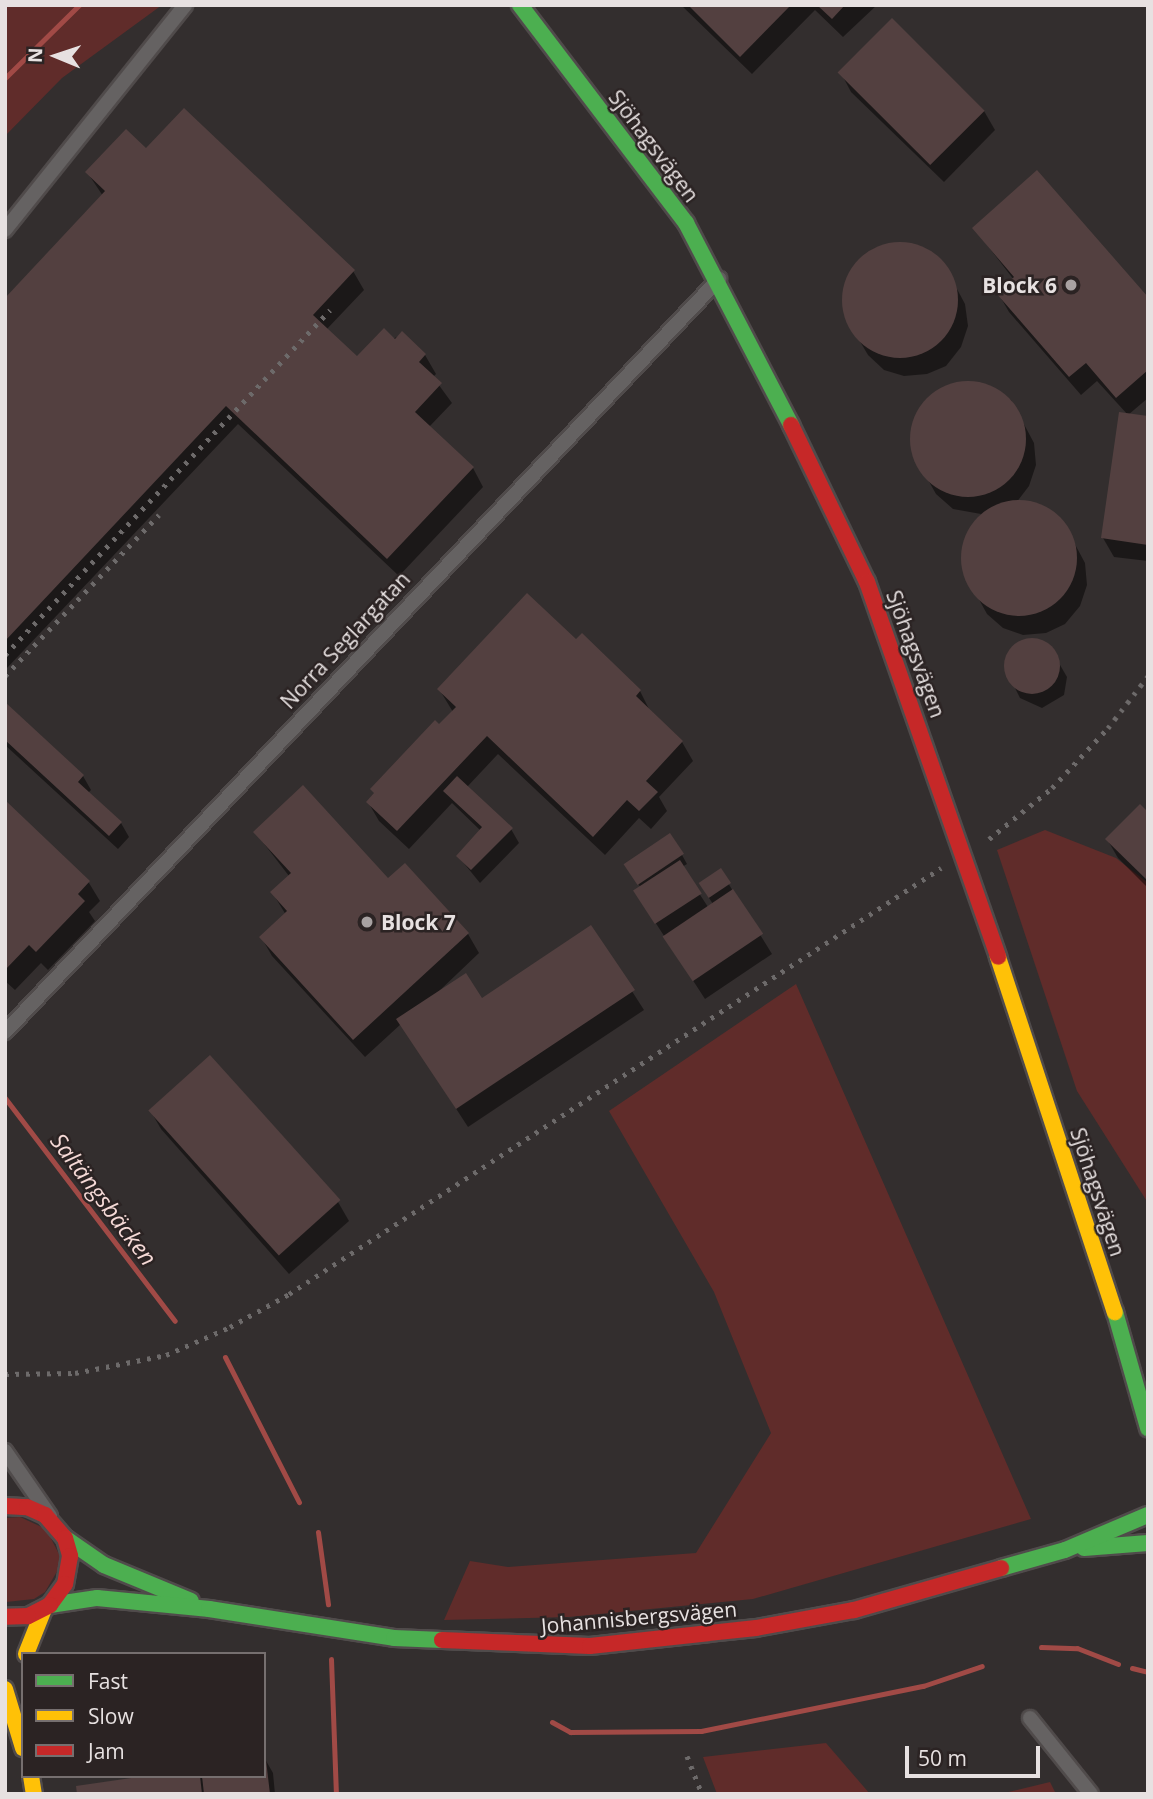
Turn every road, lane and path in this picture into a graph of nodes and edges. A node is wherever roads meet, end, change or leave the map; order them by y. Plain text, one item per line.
1 (185, 5) edge
2 (520, 5) edge
3 (5, 230) edge
4 (719, 279) junction
5 (5, 1032) edge
6 (1138, 1382) junction
7 (1148, 1400) edge
8 (1148, 1428) edge
9 (5, 1451) edge
10 (5, 1506) edge
11 (1148, 1515) edge
12 (61, 1532) junction
13 (1148, 1543) edge
14 (1065, 1550) junction
15 (47, 1607) junction
16 (209, 1609) junction
17 (5, 1617) edge
18 (27, 1652) edge
19 (5, 1689) edge
20 (1030, 1718) dead end
21 (21, 1741) edge
22 (1091, 1794) edge

1 - 3 street
2 - 4 main road, Sjöhagsvägen
4 - 5 street, Norra Seglargatan
4 - 6 main road, Sjöhagsvägen
6 - 7 main road, Sjöhagsvägen
6 - 8 main road, Sjöhagsvägen
9 - 12 street
10 - 12 main road, Johannisbergsvägen
11 - 14 main road, Johannisbergsvägen
12 - 15 main road
12 - 16 main road, Johannisbergsvägen
13 - 14 main road, Johannisbergsvägen
14 - 16 main road, Johannisbergsvägen
15 - 16 main road, Johannisbergsvägen
15 - 17 main road, Johannisbergsvägen
15 - 18 main road
19 - 21 main road
20 - 22 street

